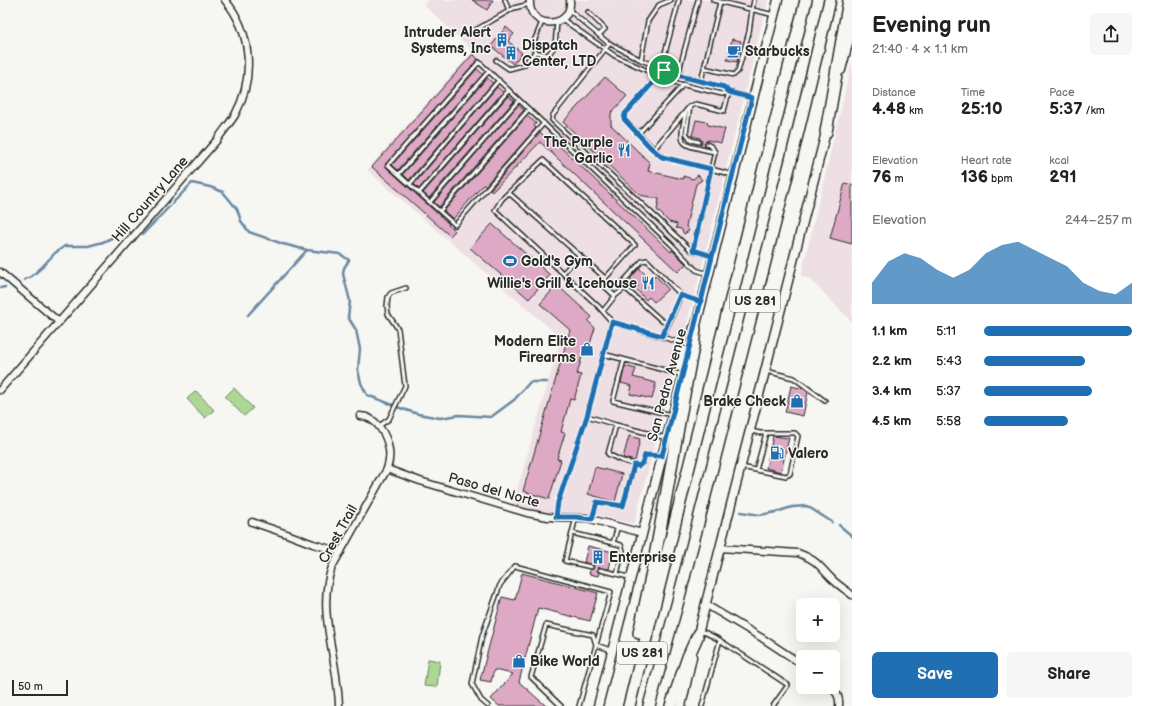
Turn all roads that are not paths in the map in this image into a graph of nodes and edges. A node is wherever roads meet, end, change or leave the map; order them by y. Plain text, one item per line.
1 (225, 0) edge
2 (505, 0) edge
3 (572, 0) edge
4 (670, 0) edge
5 (679, 0) edge
6 (698, 0) edge
7 (713, 0) edge
8 (754, 0) edge
9 (778, 0) edge
10 (806, 0) edge
11 (830, 0) edge
12 (849, 0) edge
13 (530, 2) edge
14 (720, 2) junction
15 (569, 10) junction
16 (752, 10) junction
17 (509, 11) junction
18 (588, 12) dead end
19 (774, 15) junction
20 (560, 20) junction
21 (542, 22) junction
22 (852, 28) edge
23 (472, 32) dead end
24 (599, 35) junction
25 (610, 43) junction
26 (605, 49) junction
27 (535, 52) junction
28 (496, 60) dead end
29 (641, 60) junction
30 (704, 68) junction
31 (662, 69) junction
32 (489, 71) junction
33 (678, 74) junction
34 (659, 76) junction
35 (499, 80) junction
36 (701, 81) junction
37 (684, 84) junction
38 (509, 90) junction
39 (729, 92) junction
40 (752, 98) junction
41 (519, 100) junction
42 (690, 106) junction
43 (529, 109) junction
44 (686, 110) junction
45 (544, 123) junction
46 (826, 132) junction
47 (638, 134) junction
48 (699, 142) dead end
49 (707, 144) dead end
50 (654, 149) junction
51 (715, 152) junction
52 (711, 169) junction
53 (399, 174) junction
54 (733, 175) junction
55 (410, 184) junction
56 (419, 193) junction
57 (509, 193) junction
58 (430, 202) junction
59 (440, 211) junction
60 (693, 250) junction
61 (580, 255) junction
62 (712, 256) junction
63 (0, 272) edge
64 (563, 273) junction
65 (708, 274) junction
66 (605, 278) junction
67 (406, 288) dead end
68 (625, 288) junction
69 (680, 295) junction
70 (615, 296) junction
71 (701, 302) junction
72 (603, 311) junction
73 (59, 322) junction
74 (612, 322) junction
75 (669, 323) junction
76 (695, 329) joint
77 (662, 336) junction
78 (692, 346) junction
79 (603, 354) junction
80 (624, 360) junction
81 (766, 371) junction
82 (683, 375) junction
83 (0, 390) edge
84 (825, 401) dead end
85 (672, 415) junction
86 (360, 416) dead end
87 (587, 416) junction
88 (616, 425) junction
89 (379, 427) junction
90 (750, 431) junction
91 (766, 433) junction
92 (666, 438) junction
93 (662, 456) junction
94 (634, 465) junction
95 (741, 467) junction
96 (388, 469) junction
97 (756, 470) junction
98 (556, 517) junction
99 (576, 517) junction
100 (592, 519) junction
101 (252, 522) dead end
102 (618, 526) junction
103 (572, 533) junction
104 (642, 533) junction
105 (613, 543) junction
106 (720, 548) junction
107 (341, 552) junction
108 (591, 568) dead end
109 (600, 570) dead end
110 (617, 574) junction
111 (631, 578) junction
112 (852, 595) edge
113 (705, 604) junction
114 (698, 634) junction
115 (720, 640) junction
116 (596, 645) junction
117 (612, 650) junction
118 (796, 661) edge
119 (837, 694) edge
120 (339, 706) edge
121 (488, 706) edge
122 (561, 706) edge
123 (579, 706) edge
124 (598, 706) edge
125 (625, 706) edge
126 (629, 706) edge
127 (649, 706) edge
128 (671, 706) edge
129 (681, 706) edge
130 (702, 706) edge
131 (773, 706) edge
132 (839, 706) edge

1 - 73 street, Hill Country Lane
2 - 17 lane
3 - 15 street
4 - 29 lane
5 - 31 lane
6 - 33 lane
7 - 14 lane
8 - 16 lane
9 - 19 main road, San Pedro Avenue
10 - 126 highway, US 281
11 - 127 highway, US 281
12 - 46 highway
13 - 17 lane
13 - 21 street
14 - 16 lane
14 - 30 lane
15 - 20 street
15 - 24 lane
16 - 19 lane
16 - 30 lane
17 - 23 lane
18 - 24 lane
19 - 40 main road, San Pedro Avenue
20 - 21 street
20 - 26 lane
20 - 27 lane
21 - 27 lane
22 - 46 main road
24 - 25 lane
25 - 26 lane
25 - 29 lane
26 - 34 lane
26 - 60 lane
27 - 28 lane
29 - 31 lane
30 - 36 lane
31 - 33 lane
31 - 34 lane
32 - 35 lane
32 - 53 lane
32 - 53 lane
33 - 36 lane
34 - 37 lane
34 - 47 lane
35 - 38 lane
35 - 55 lane
36 - 39 lane
37 - 39 lane
37 - 47 lane
38 - 41 lane
38 - 56 lane
39 - 40 lane
39 - 42 lane
40 - 54 main road, San Pedro Avenue
41 - 43 lane
41 - 58 lane
42 - 44 lane
42 - 48 lane
43 - 45 lane
43 - 59 lane
44 - 50 lane
44 - 51 lane
45 - 59 lane
45 - 65 lane
46 - 81 main road
47 - 50 lane
49 - 51 lane
50 - 52 lane
51 - 52 lane
52 - 54 lane
52 - 60 lane
53 - 55 lane
54 - 62 main road, San Pedro Avenue
55 - 56 lane
56 - 58 lane
57 - 61 lane
57 - 64 lane
57 - 66 lane
58 - 59 lane
60 - 62 lane
61 - 64 lane
61 - 66 lane
62 - 65 main road, San Pedro Avenue
63 - 73 street
64 - 72 lane
65 - 71 main road, San Pedro Avenue
66 - 70 lane
67 - 89 lane
68 - 69 lane
68 - 70 lane
68 - 75 lane
69 - 71 lane
69 - 75 lane
70 - 72 lane
71 - 76 main road, San Pedro Avenue
72 - 74 lane
73 - 83 street, Hill Country Lane
74 - 77 lane
74 - 79 lane
75 - 77 lane
76 - 78 highway
77 - 78 lane
78 - 82 main road, San Pedro Avenue
78 - 125 highway
79 - 80 lane
79 - 87 lane
80 - 82 lane
80 - 85 lane
81 - 84 lane
81 - 90 main road
82 - 85 main road, San Pedro Avenue
85 - 92 main road, San Pedro Avenue
86 - 89 street, Crest Trail
87 - 88 lane
87 - 98 lane
88 - 92 lane
88 - 94 lane
89 - 96 street, Crest Trail
90 - 91 lane
90 - 95 main road
91 - 97 lane
91 - 97 lane
92 - 93 main road, San Pedro Avenue
93 - 94 lane
93 - 104 main road, San Pedro Avenue
94 - 100 lane
95 - 97 lane
95 - 106 main road
96 - 98 street, Paso del Norte
96 - 107 street, Crest Trail
98 - 99 street, Paso del Norte
99 - 100 street, Paso del Norte
99 - 103 lane
100 - 102 street, Paso del Norte
101 - 107 street
102 - 104 street, Paso del Norte
102 - 105 lane
103 - 105 lane
103 - 108 lane
104 - 111 main road, San Pedro Avenue
105 - 110 lane
106 - 112 street
106 - 113 main road
107 - 120 street, Crest Trail
109 - 110 lane
110 - 111 lane
111 - 117 main road, San Pedro Avenue
113 - 114 main road
113 - 118 street
114 - 115 lane
114 - 128 highway
114 - 129 main road
115 - 130 lane
115 - 131 lane
116 - 117 lane
116 - 121 lane
116 - 122 lane
116 - 123 lane
117 - 124 main road, San Pedro Avenue
119 - 132 street

